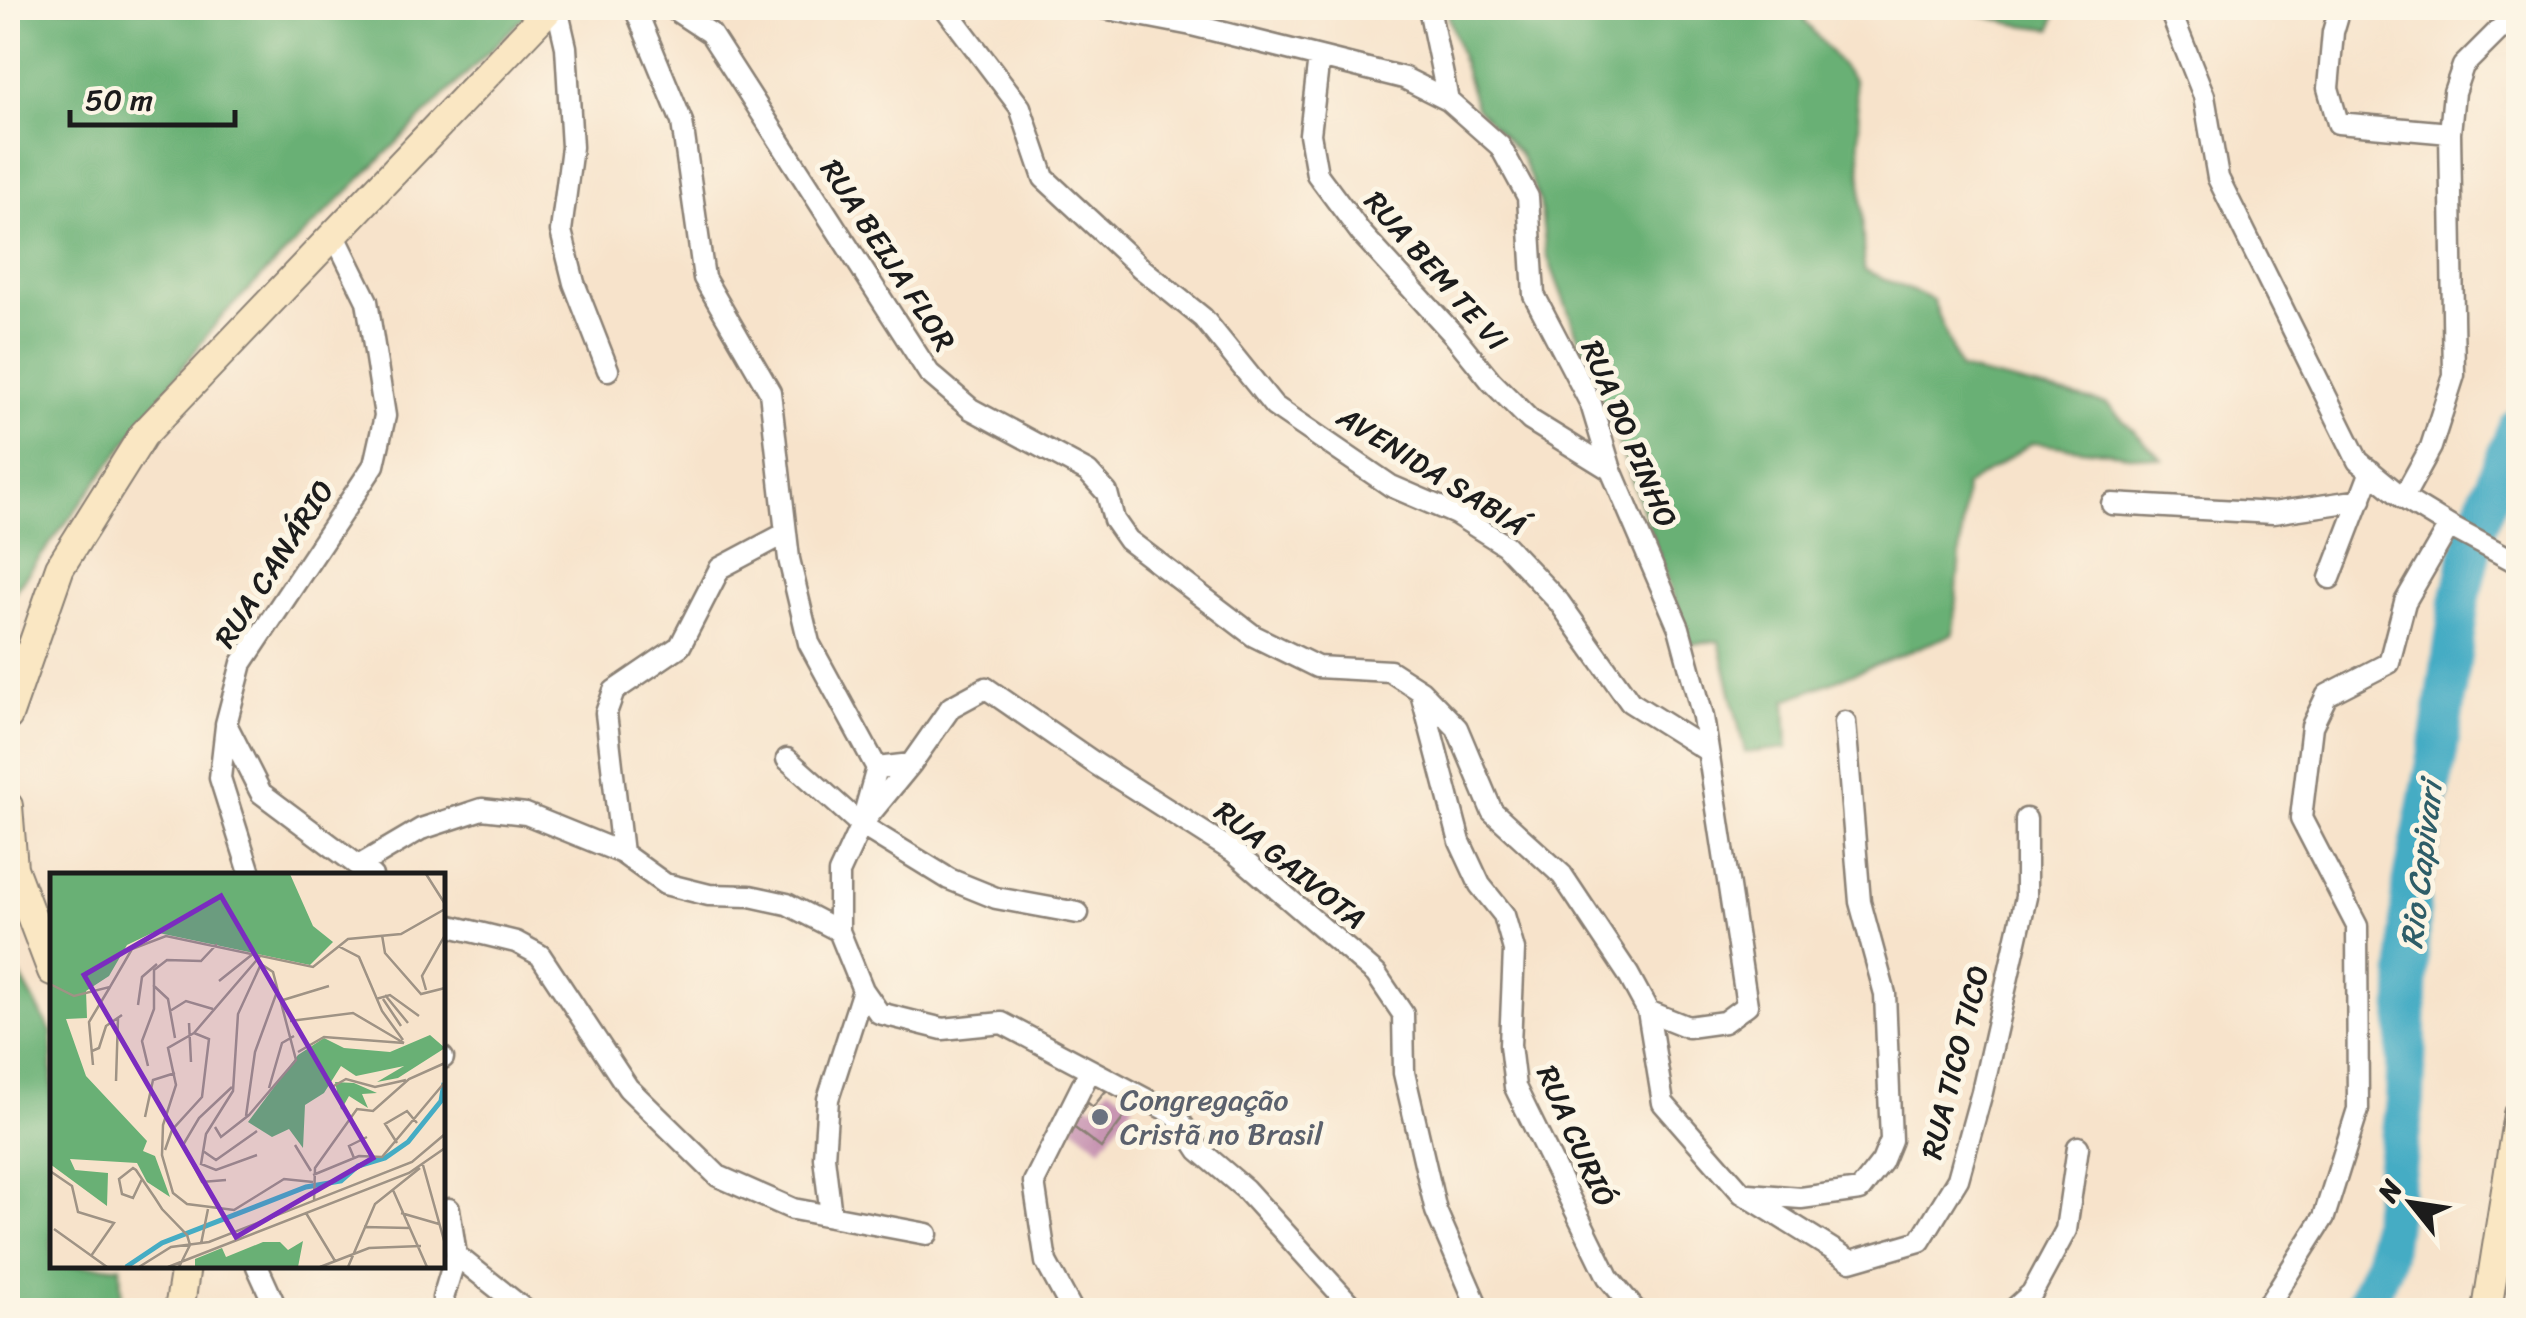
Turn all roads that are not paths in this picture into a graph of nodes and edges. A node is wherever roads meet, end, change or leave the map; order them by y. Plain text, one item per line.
1 (553, 8) edge
2 (638, 8) edge
3 (672, 8) edge
4 (945, 8) edge
5 (1103, 8) edge
6 (1429, 8) edge
7 (2169, 8) edge
8 (2340, 8) edge
9 (2518, 12) edge
10 (1195, 16) edge
11 (1319, 56) junction
12 (1448, 100) junction
13 (2450, 132) junction
14 (334, 234) junction
15 (608, 370) dead end
16 (1611, 470) junction
17 (2371, 472) junction
18 (2403, 498) junction
19 (2360, 500) junction
20 (2112, 504) dead end
21 (2458, 530) junction
22 (786, 534) junction
23 (2518, 563) edge
24 (2330, 578) dead end
25 (1421, 691) junction
26 (8, 716) edge
27 (1845, 722) dead end
28 (226, 724) junction
29 (1708, 751) junction
30 (787, 759) dead end
31 (911, 764) junction
32 (877, 768) junction
33 (8, 806) edge
34 (2026, 819) dead end
35 (860, 825) junction
36 (622, 854) junction
37 (366, 870) edge
38 (250, 873) edge
39 (1078, 913) dead end
40 (445, 925) edge
41 (839, 931) junction
42 (50, 966) edge
43 (863, 990) junction
44 (1648, 1011) junction
45 (1090, 1070) junction
46 (2518, 1114) edge
47 (2078, 1148) dead end
48 (1742, 1193) junction
49 (449, 1208) dead end
50 (831, 1216) junction
51 (927, 1234) dead end
52 (456, 1256) junction
53 (1851, 1261) joint
54 (186, 1268) edge
55 (257, 1268) edge
56 (180, 1310) edge
57 (276, 1310) edge
58 (446, 1310) edge
59 (526, 1310) edge
60 (1072, 1310) edge
61 (1355, 1310) edge
62 (1479, 1310) edge
63 (1635, 1310) edge
64 (2012, 1310) edge
65 (2265, 1310) edge
66 (2487, 1310) edge

1 - 14 street
1 - 15 street
2 - 22 street
3 - 25 street, RUA BEIJA FLOR
4 - 29 street, AVENIDA SABIÁ
5 - 10 street, RUA DO PINHO
6 - 12 street
7 - 17 street
8 - 13 street
9 - 13 street
10 - 11 street, RUA DO PINHO
11 - 12 street, RUA DO PINHO
11 - 16 street, RUA BEM TE VI
12 - 16 street, RUA DO PINHO
13 - 18 street
14 - 26 street
14 - 28 street, RUA CANÁRIO
16 - 29 street, RUA DO PINHO
17 - 18 street
17 - 19 street
18 - 21 street
19 - 20 street
19 - 24 street
21 - 23 street
21 - 65 street
22 - 32 street
22 - 36 street
25 - 44 street, RUA BEIJA FLOR
25 - 63 street, RUA CURIÓ
27 - 48 street
28 - 37 street
28 - 38 street, RUA CANÁRIO
29 - 44 street, RUA DO PINHO
30 - 35 street
31 - 32 street
31 - 35 street
31 - 62 street, RUA GAIVOTA
32 - 35 street
33 - 42 street
34 - 53 street, RUA TICO TICO
35 - 39 street
35 - 41 street
36 - 37 street
36 - 41 street
40 - 50 street
41 - 43 street
43 - 45 street
43 - 50 street
44 - 48 street, RUA BEIJA FLOR
45 - 60 street
45 - 61 street
46 - 66 street
47 - 64 street
48 - 53 street, RUA BEIJA FLOR
49 - 52 street
50 - 51 street
52 - 58 street
52 - 59 street
54 - 56 street
55 - 57 street

